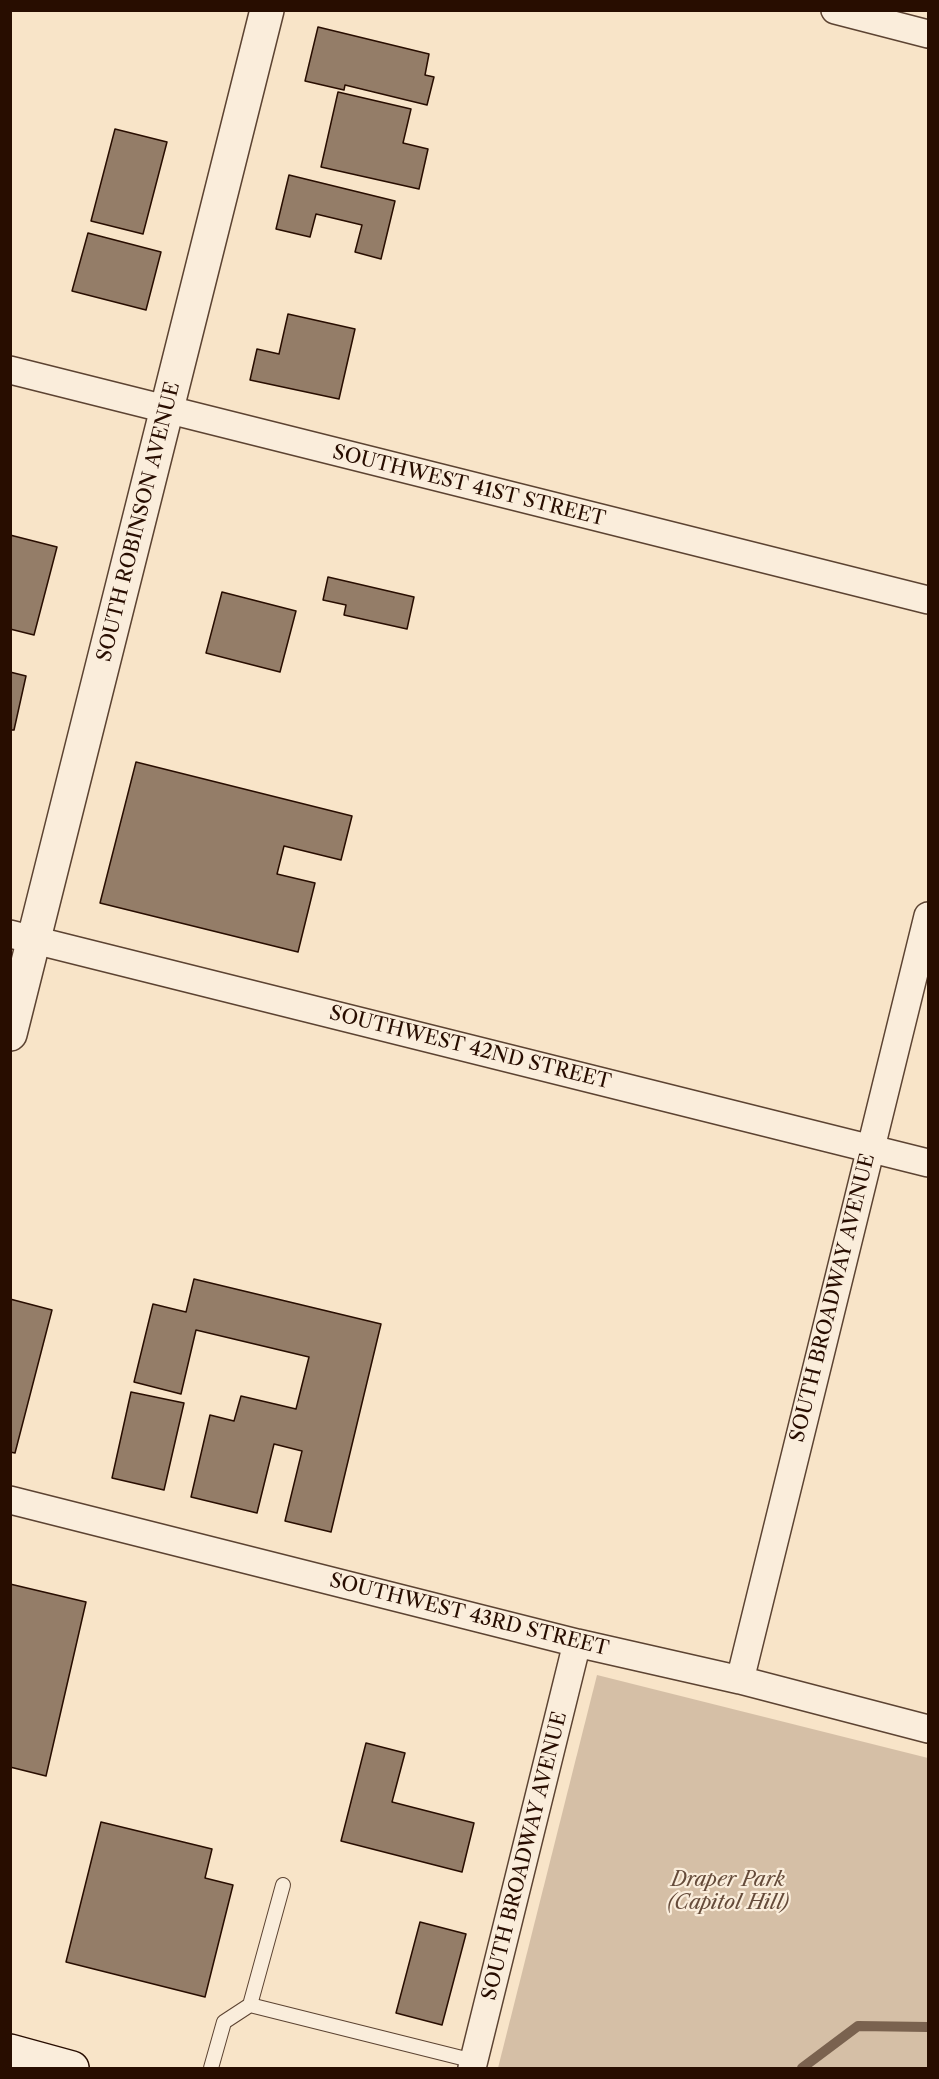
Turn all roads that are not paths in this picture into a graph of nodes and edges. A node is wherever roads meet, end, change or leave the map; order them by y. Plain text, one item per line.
1 (267, 10) edge
2 (835, 10) edge
3 (928, 34) edge
4 (10, 370) edge
5 (167, 410) junction
6 (928, 600) edge
7 (928, 916) edge
8 (22, 937) edge
9 (10, 1034) edge
10 (870, 1149) junction
11 (928, 1163) edge
12 (10, 1500) edge
13 (577, 1643) junction
14 (740, 1680) junction
15 (928, 1729) edge
16 (283, 1885) dead end
17 (250, 2005) junction
18 (10, 2051) edge
19 (473, 2065) edge
20 (72, 2068) edge
21 (211, 2068) edge

1 - 5 street, SOUTH ROBINSON AVENUE
2 - 3 street
4 - 5 street, SOUTHWEST 41ST STREET
5 - 6 street, SOUTHWEST 41ST STREET
5 - 8 street, SOUTH ROBINSON AVENUE
7 - 10 street, SOUTH BROADWAY AVENUE
8 - 9 street, SOUTH ROBINSON AVENUE
8 - 10 street, SOUTHWEST 42ND STREET
10 - 11 street, SOUTHWEST 42ND STREET
10 - 14 street, SOUTH BROADWAY AVENUE
12 - 13 street, SOUTHWEST 43RD STREET
13 - 14 street, SOUTHWEST 43RD STREET
13 - 19 street, SOUTH BROADWAY AVENUE
14 - 15 street, SOUTHWEST 43RD STREET
16 - 17 lane
17 - 19 lane
17 - 21 lane
18 - 20 street

